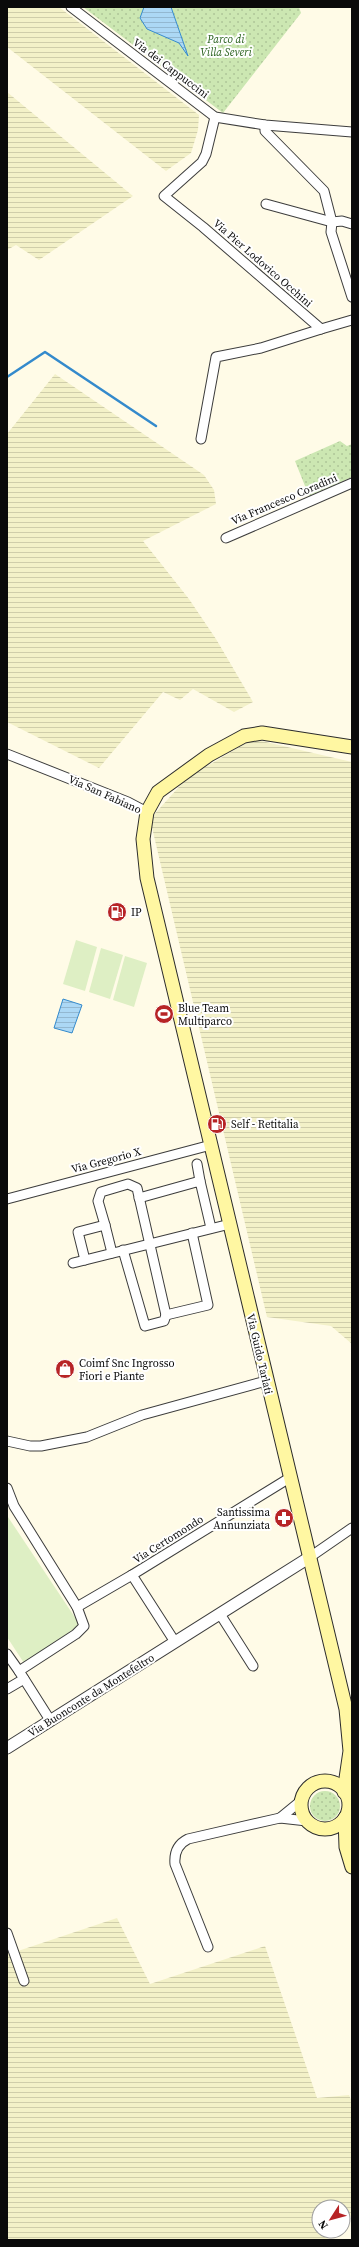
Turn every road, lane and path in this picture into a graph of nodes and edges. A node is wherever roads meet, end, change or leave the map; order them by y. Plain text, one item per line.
1 (71, 7) edge
2 (215, 117) junction
3 (265, 125) junction
4 (352, 132) edge
5 (266, 204) dead end
6 (332, 222) junction
7 (352, 224) edge
8 (352, 297) edge
9 (352, 320) edge
10 (321, 329) junction
11 (201, 439) dead end
12 (352, 483) edge
13 (226, 538) dead end
14 (352, 747) edge
15 (7, 754) edge
16 (146, 812) junction
17 (162, 942) junction
18 (174, 1017) junction
19 (193, 1070) junction
20 (202, 1108) junction
21 (211, 1145) junction
22 (197, 1164) dead end
23 (200, 1181) junction
24 (139, 1198) junction
25 (7, 1199) edge
26 (230, 1224) junction
27 (105, 1225) junction
28 (211, 1228) junction
29 (192, 1233) junction
30 (150, 1243) junction
31 (123, 1250) junction
32 (112, 1253) junction
33 (85, 1260) junction
34 (73, 1263) dead end
35 (166, 1315) junction
36 (266, 1381) junction
37 (7, 1441) edge
38 (290, 1477) junction
39 (7, 1488) edge
40 (352, 1528) edge
41 (310, 1557) junction
42 (132, 1575) junction
43 (77, 1606) junction
44 (220, 1614) junction
45 (175, 1642) junction
46 (7, 1654) edge
47 (253, 1666) dead end
48 (21, 1675) junction
49 (7, 1689) edge
50 (349, 1709) edge
51 (50, 1720) junction
52 (7, 1748) edge
53 (348, 1766) junction
54 (329, 1782) junction
55 (349, 1791) edge
56 (302, 1800) junction
57 (348, 1814) edge
58 (280, 1818) junction
59 (307, 1821) junction
60 (325, 1829) junction
61 (346, 1847) junction
62 (352, 1867) edge
63 (7, 1933) edge
64 (208, 1948) dead end
65 (24, 1981) dead end

1 - 2 street, Via dei Cappuccini
2 - 3 street, Via dei Cappuccini
2 - 10 street, Via Pier Lodovico Occhini
3 - 4 street, Via dei Cappuccini
3 - 6 street
5 - 6 street
6 - 7 street
6 - 8 street
9 - 10 street
10 - 11 street
12 - 13 street, Via Francesco Coradini
14 - 16 main road
15 - 16 street, Via San Fabiano
16 - 17 main road, Via San Fabiano
17 - 18 main road
17 - 19 main road, Via Guido Tarlati
18 - 19 main road
18 - 20 main road
19 - 20 main road, Via Guido Tarlati
20 - 21 main road, Via Guido Tarlati
21 - 25 street, Via Gregorio X
21 - 26 main road, Via Guido Tarlati
22 - 23 street
23 - 24 street
23 - 28 street
24 - 27 street
24 - 30 street
26 - 28 street
26 - 36 main road, Via Guido Tarlati
27 - 32 street
27 - 33 street
28 - 29 street
29 - 30 street
29 - 35 street
30 - 31 street
30 - 35 street
31 - 32 street
31 - 35 street
32 - 33 street
33 - 34 street
36 - 37 street
36 - 38 main road, Via Guido Tarlati
38 - 41 main road, Via Guido Tarlati
38 - 42 street, Via Certomondo
39 - 43 street
40 - 41 street
41 - 44 street, Via Buonconte da Montefeltro
41 - 50 main road, Via Guido Tarlati
42 - 43 street, Via Certomondo
42 - 45 street
43 - 48 street
44 - 45 street, Via Buonconte da Montefeltro
44 - 47 street
45 - 51 street, Via Buonconte da Montefeltro
46 - 48 street
48 - 49 street
48 - 51 street
50 - 53 main road, Via Guido Tarlati
51 - 52 street, Via Buonconte da Montefeltro
53 - 54 main road
53 - 55 main road, Via Guido Tarlati
54 - 55 main road
54 - 56 main road
55 - 57 main road
56 - 58 street
56 - 59 main road
57 - 60 main road
57 - 61 main road
58 - 59 street
58 - 64 street
59 - 60 main road
60 - 61 main road
61 - 62 main road
63 - 65 street

